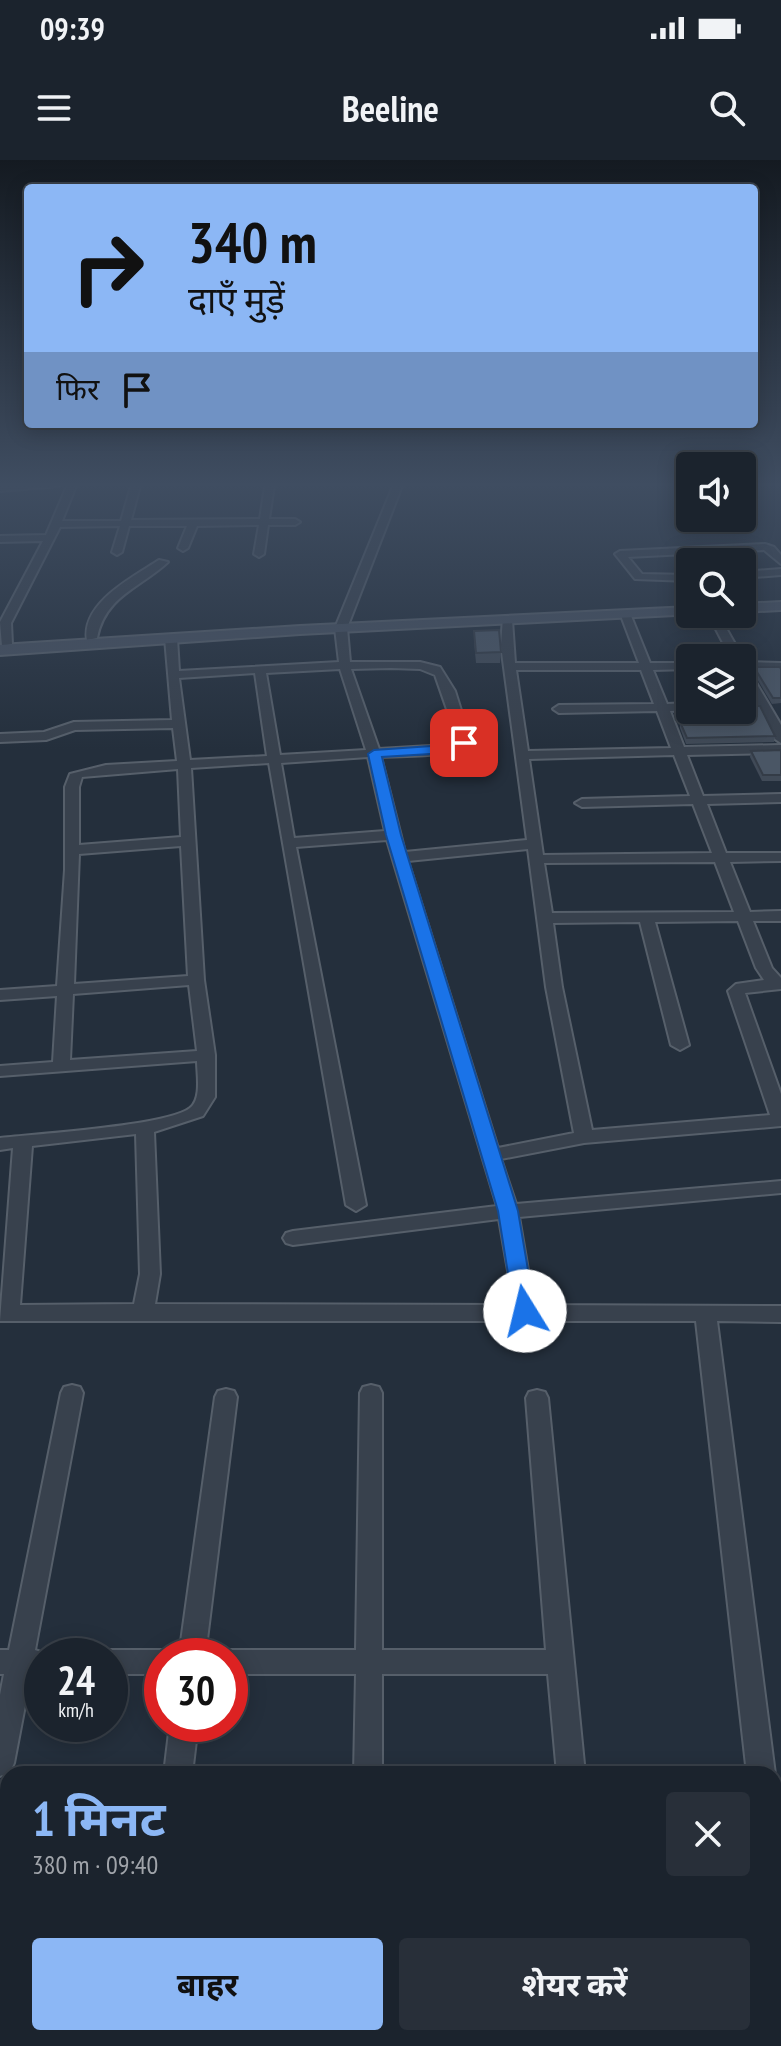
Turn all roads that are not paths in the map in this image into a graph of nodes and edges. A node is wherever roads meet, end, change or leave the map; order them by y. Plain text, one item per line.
1 (31, 574) edge
2 (146, 574) edge
3 (363, 574) edge
4 (637, 574) edge
5 (676, 578) edge
6 (781, 604) edge
7 (756, 605) edge
8 (676, 609) edge
9 (676, 609) edge
10 (625, 613) junction
11 (507, 620) junction
12 (342, 625) junction
13 (91, 638) junction
14 (171, 638) junction
15 (2, 646) edge
16 (676, 666) edge
17 (756, 666) edge
18 (781, 666) edge
19 (345, 667) junction
20 (510, 667) junction
21 (647, 667) junction
22 (260, 671) junction
23 (173, 675) junction
24 (756, 689) edge
25 (756, 704) edge
26 (765, 704) junction
27 (664, 708) junction
28 (676, 708) edge
29 (559, 709) dead end
30 (180, 724) junction
31 (0, 738) edge
32 (781, 739) edge
33 (781, 749) edge
34 (682, 753) junction
35 (374, 754) junction
36 (522, 755) junction
37 (276, 759) junction
38 (184, 764) junction
39 (781, 798) edge
40 (700, 800) junction
41 (582, 803) dead end
42 (393, 835) junction
43 (188, 841) junction
44 (288, 843) junction
45 (72, 850) junction
46 (535, 852) junction
47 (401, 857) junction
48 (781, 857) edge
49 (723, 858) junction
50 (745, 916) junction
51 (781, 916) edge
52 (646, 917) junction
53 (545, 918) junction
54 (196, 980) junction
55 (781, 984) edge
56 (66, 990) junction
57 (0, 995) edge
58 (680, 1045) dead end
59 (206, 1055) junction
60 (61, 1067) junction
61 (0, 1071) edge
62 (781, 1120) edge
63 (145, 1129) junction
64 (584, 1137) junction
65 (23, 1141) junction
66 (0, 1144) edge
67 (491, 1155) junction
68 (781, 1187) edge
69 (356, 1205) dead end
70 (508, 1211) junction
71 (293, 1238) dead end
72 (525, 1311) junction
73 (4, 1313) edge
74 (143, 1313) junction
75 (706, 1314) junction
76 (781, 1314) edge
77 (72, 1393) dead end
78 (371, 1393) dead end
79 (226, 1397) dead end
80 (537, 1398) dead end
81 (194, 1638) edge
82 (21, 1662) edge
83 (248, 1662) edge
84 (368, 1662) junction
85 (560, 1662) junction
86 (182, 1742) edge
87 (0, 1763) edge
88 (179, 1766) edge
89 (368, 1766) edge
90 (570, 1766) edge
91 (760, 1766) edge

1 - 15 street
2 - 13 street
3 - 12 street
4 - 5 street
6 - 7 main road
8 - 12 main road
9 - 10 main road
10 - 11 main road
10 - 21 street
11 - 12 main road
11 - 20 street
12 - 13 main road
12 - 14 main road
12 - 19 street
13 - 15 main road
14 - 15 main road
14 - 23 street
16 - 21 street
17 - 18 street
19 - 22 street
19 - 35 street
19 - 35 street
20 - 21 street
20 - 36 street
21 - 27 street
22 - 23 street
22 - 37 street
23 - 30 street
24 - 26 street
25 - 26 street
26 - 32 street
27 - 28 street
27 - 29 street
27 - 34 street
30 - 31 street
30 - 38 street
33 - 34 street
34 - 36 street
34 - 40 street
35 - 37 street
35 - 42 street
36 - 46 street
37 - 38 street
37 - 44 street
38 - 43 street
38 - 45 street
39 - 40 street
40 - 41 street
40 - 49 street
42 - 44 street
42 - 47 street
43 - 45 street
43 - 54 street
44 - 69 street
45 - 56 street
46 - 47 street
46 - 49 street
46 - 53 street
47 - 67 street
48 - 49 street
49 - 50 street
50 - 51 street
50 - 52 street
50 - 55 street
52 - 53 street
52 - 58 street
53 - 64 street
54 - 56 street
54 - 59 street
55 - 62 street
56 - 57 street
56 - 60 street
59 - 60 street
59 - 63 street
60 - 61 street
62 - 64 street
63 - 65 street
63 - 74 street
64 - 67 street
65 - 66 street
65 - 73 street
67 - 70 street
68 - 70 street
70 - 71 street
70 - 72 street
72 - 74 street
72 - 75 street
73 - 74 street
75 - 76 street
75 - 91 street
77 - 82 street
78 - 84 street
79 - 81 street
80 - 85 street
82 - 87 street
83 - 84 street
84 - 85 street
84 - 89 street
85 - 90 street
86 - 88 street

